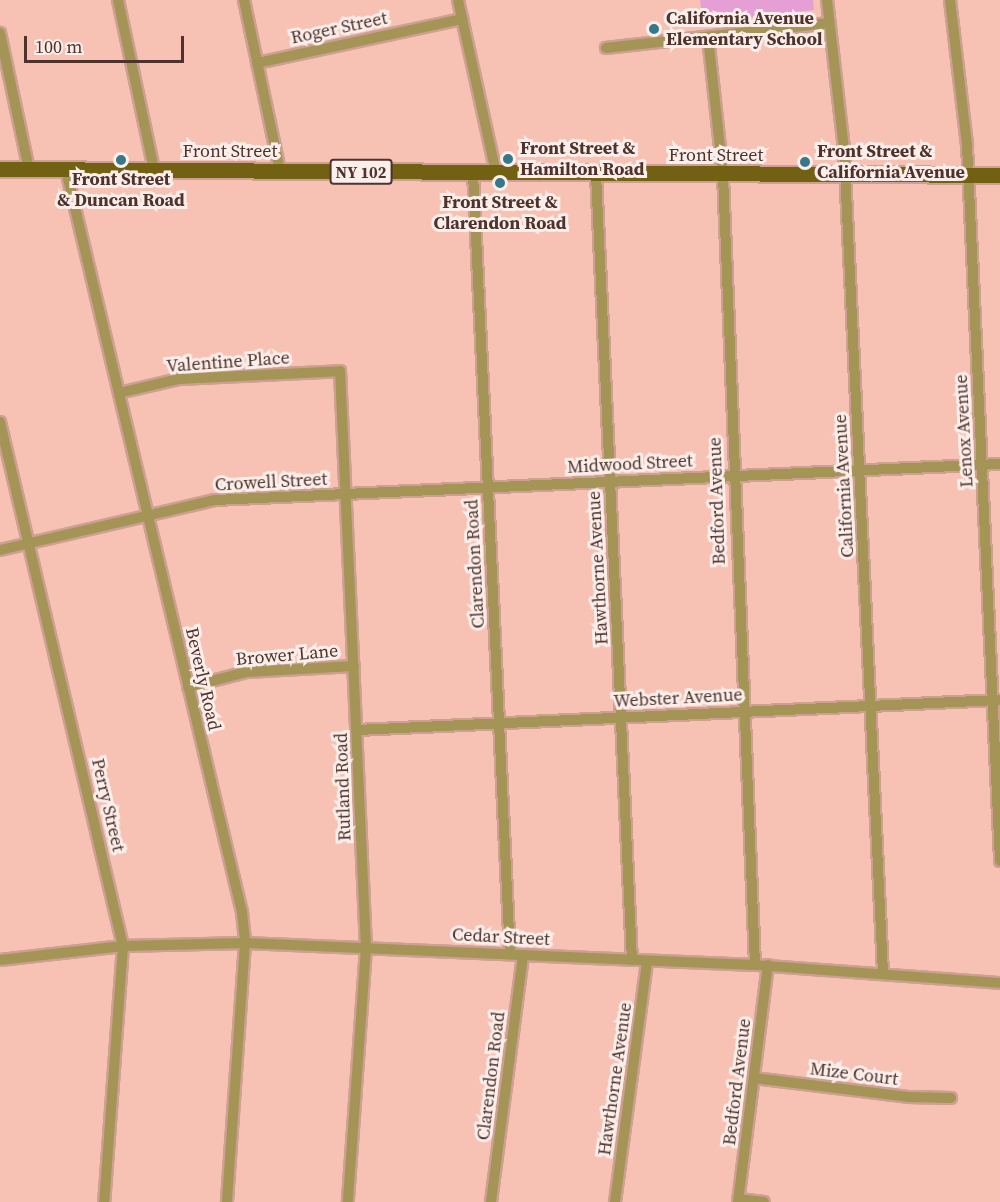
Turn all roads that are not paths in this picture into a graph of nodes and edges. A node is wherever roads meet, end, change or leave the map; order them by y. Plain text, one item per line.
1 (118, 0) edge
2 (244, 0) edge
3 (458, 0) edge
4 (827, 0) edge
5 (950, 0) edge
6 (462, 19) junction
7 (829, 23) junction
8 (0, 33) edge
9 (708, 37) junction
10 (606, 48) dead end
11 (257, 63) junction
12 (0, 169) edge
13 (29, 169) junction
14 (66, 170) junction
15 (154, 170) junction
16 (280, 171) junction
17 (473, 172) junction
18 (496, 172) junction
19 (596, 174) junction
20 (723, 174) junction
21 (845, 174) junction
22 (968, 175) junction
23 (1000, 175) edge
24 (340, 370) joint
25 (119, 393) junction
26 (0, 422) edge
27 (1000, 464) edge
28 (982, 465) junction
29 (860, 471) junction
30 (732, 476) junction
31 (610, 482) junction
32 (549, 485) joint
33 (488, 488) junction
34 (346, 494) junction
35 (148, 515) junction
36 (29, 543) junction
37 (0, 550) edge
38 (354, 666) junction
39 (188, 687) junction
40 (996, 700) edge
41 (870, 706) junction
42 (743, 712) junction
43 (621, 718) junction
44 (499, 723) junction
45 (357, 730) junction
46 (1000, 861) edge
47 (245, 943) junction
48 (123, 946) junction
49 (366, 948) junction
50 (510, 954) junction
51 (523, 955) junction
52 (0, 960) edge
53 (632, 960) junction
54 (647, 960) junction
55 (755, 965) junction
56 (768, 965) junction
57 (883, 972) junction
58 (1000, 983) edge
59 (754, 1078) junction
60 (951, 1098) dead end
61 (738, 1200) edge
62 (104, 1202) edge
63 (227, 1202) edge
64 (348, 1202) edge
65 (491, 1202) edge
66 (615, 1202) edge
67 (764, 1202) edge

1 - 15 street
2 - 11 street
3 - 6 street
4 - 7 street, California Avenue
5 - 22 street, Lenox Avenue
6 - 11 street, Roger Street
6 - 18 street
7 - 9 street
7 - 21 street, California Avenue
8 - 13 street
9 - 10 street
9 - 20 street, Bedford Avenue
11 - 16 street
12 - 13 main road, Front Street / NY 102
13 - 14 main road, Front Street / NY 102
14 - 15 main road, Front Street / NY 102
14 - 25 street, Beverly Road
15 - 16 main road, Front Street / NY 102
16 - 17 main road, Front Street / NY 102
17 - 18 main road, Front Street / NY 102
17 - 33 street, Clarendon Road
18 - 19 main road, Front Street / NY 102
19 - 20 main road, Front Street / NY 102
19 - 31 street, Hawthorne Avenue
20 - 21 main road, Front Street / NY 102
20 - 30 street, Bedford Avenue
21 - 22 main road, Front Street / NY 102
21 - 29 street, California Avenue
22 - 23 main road, Front Street / NY 102
22 - 28 street, Lenox Avenue
24 - 25 street, Valentine Place
24 - 34 street, Rutland Road
25 - 35 street, Beverly Road
26 - 36 street, Perry Street
27 - 28 street, Midwood Street
28 - 29 street, Midwood Street
28 - 40 street, Lenox Avenue
29 - 30 street, Midwood Street
29 - 41 street, California Avenue
30 - 31 street, Midwood Street
30 - 42 street, Bedford Avenue
31 - 32 street, Midwood Street
31 - 43 street, Hawthorne Avenue
32 - 33 street, Crowell Street
33 - 34 street, Crowell Street
33 - 44 street, Clarendon Road
34 - 35 street, Crowell Street
34 - 38 street, Rutland Road
35 - 36 street, Crowell Street
35 - 39 street, Beverly Road
36 - 37 street, Crowell Street
36 - 48 street, Perry Street
38 - 39 street, Brower Lane
38 - 45 street, Rutland Road
39 - 47 street, Beverly Road
40 - 41 street, Webster Avenue
40 - 46 street, Lenox Avenue
41 - 42 street, Webster Avenue
41 - 57 street, California Avenue
42 - 43 street, Webster Avenue
42 - 55 street, Bedford Avenue
43 - 44 street, Webster Avenue
43 - 53 street, Hawthorne Avenue
44 - 45 street, Webster Avenue
44 - 50 street, Clarendon Road
45 - 49 street, Rutland Road
47 - 48 street, Cedar Street
47 - 49 street, Cedar Street
47 - 63 street, Beverly Road
48 - 52 street, Cedar Street
48 - 62 street, Perry Street
49 - 50 street, Cedar Street
49 - 64 street, Rutland Road
50 - 51 street, Cedar Street
51 - 53 street, Cedar Street
51 - 65 street, Clarendon Road
53 - 54 street, Cedar Street
54 - 55 street, Cedar Street
54 - 66 street, Hawthorne Avenue
55 - 56 street, Cedar Street
56 - 57 street, Cedar Street
56 - 59 street, Bedford Avenue
57 - 58 street, Cedar Street
59 - 60 street, Mize Court
59 - 61 street, Bedford Avenue
61 - 67 street

